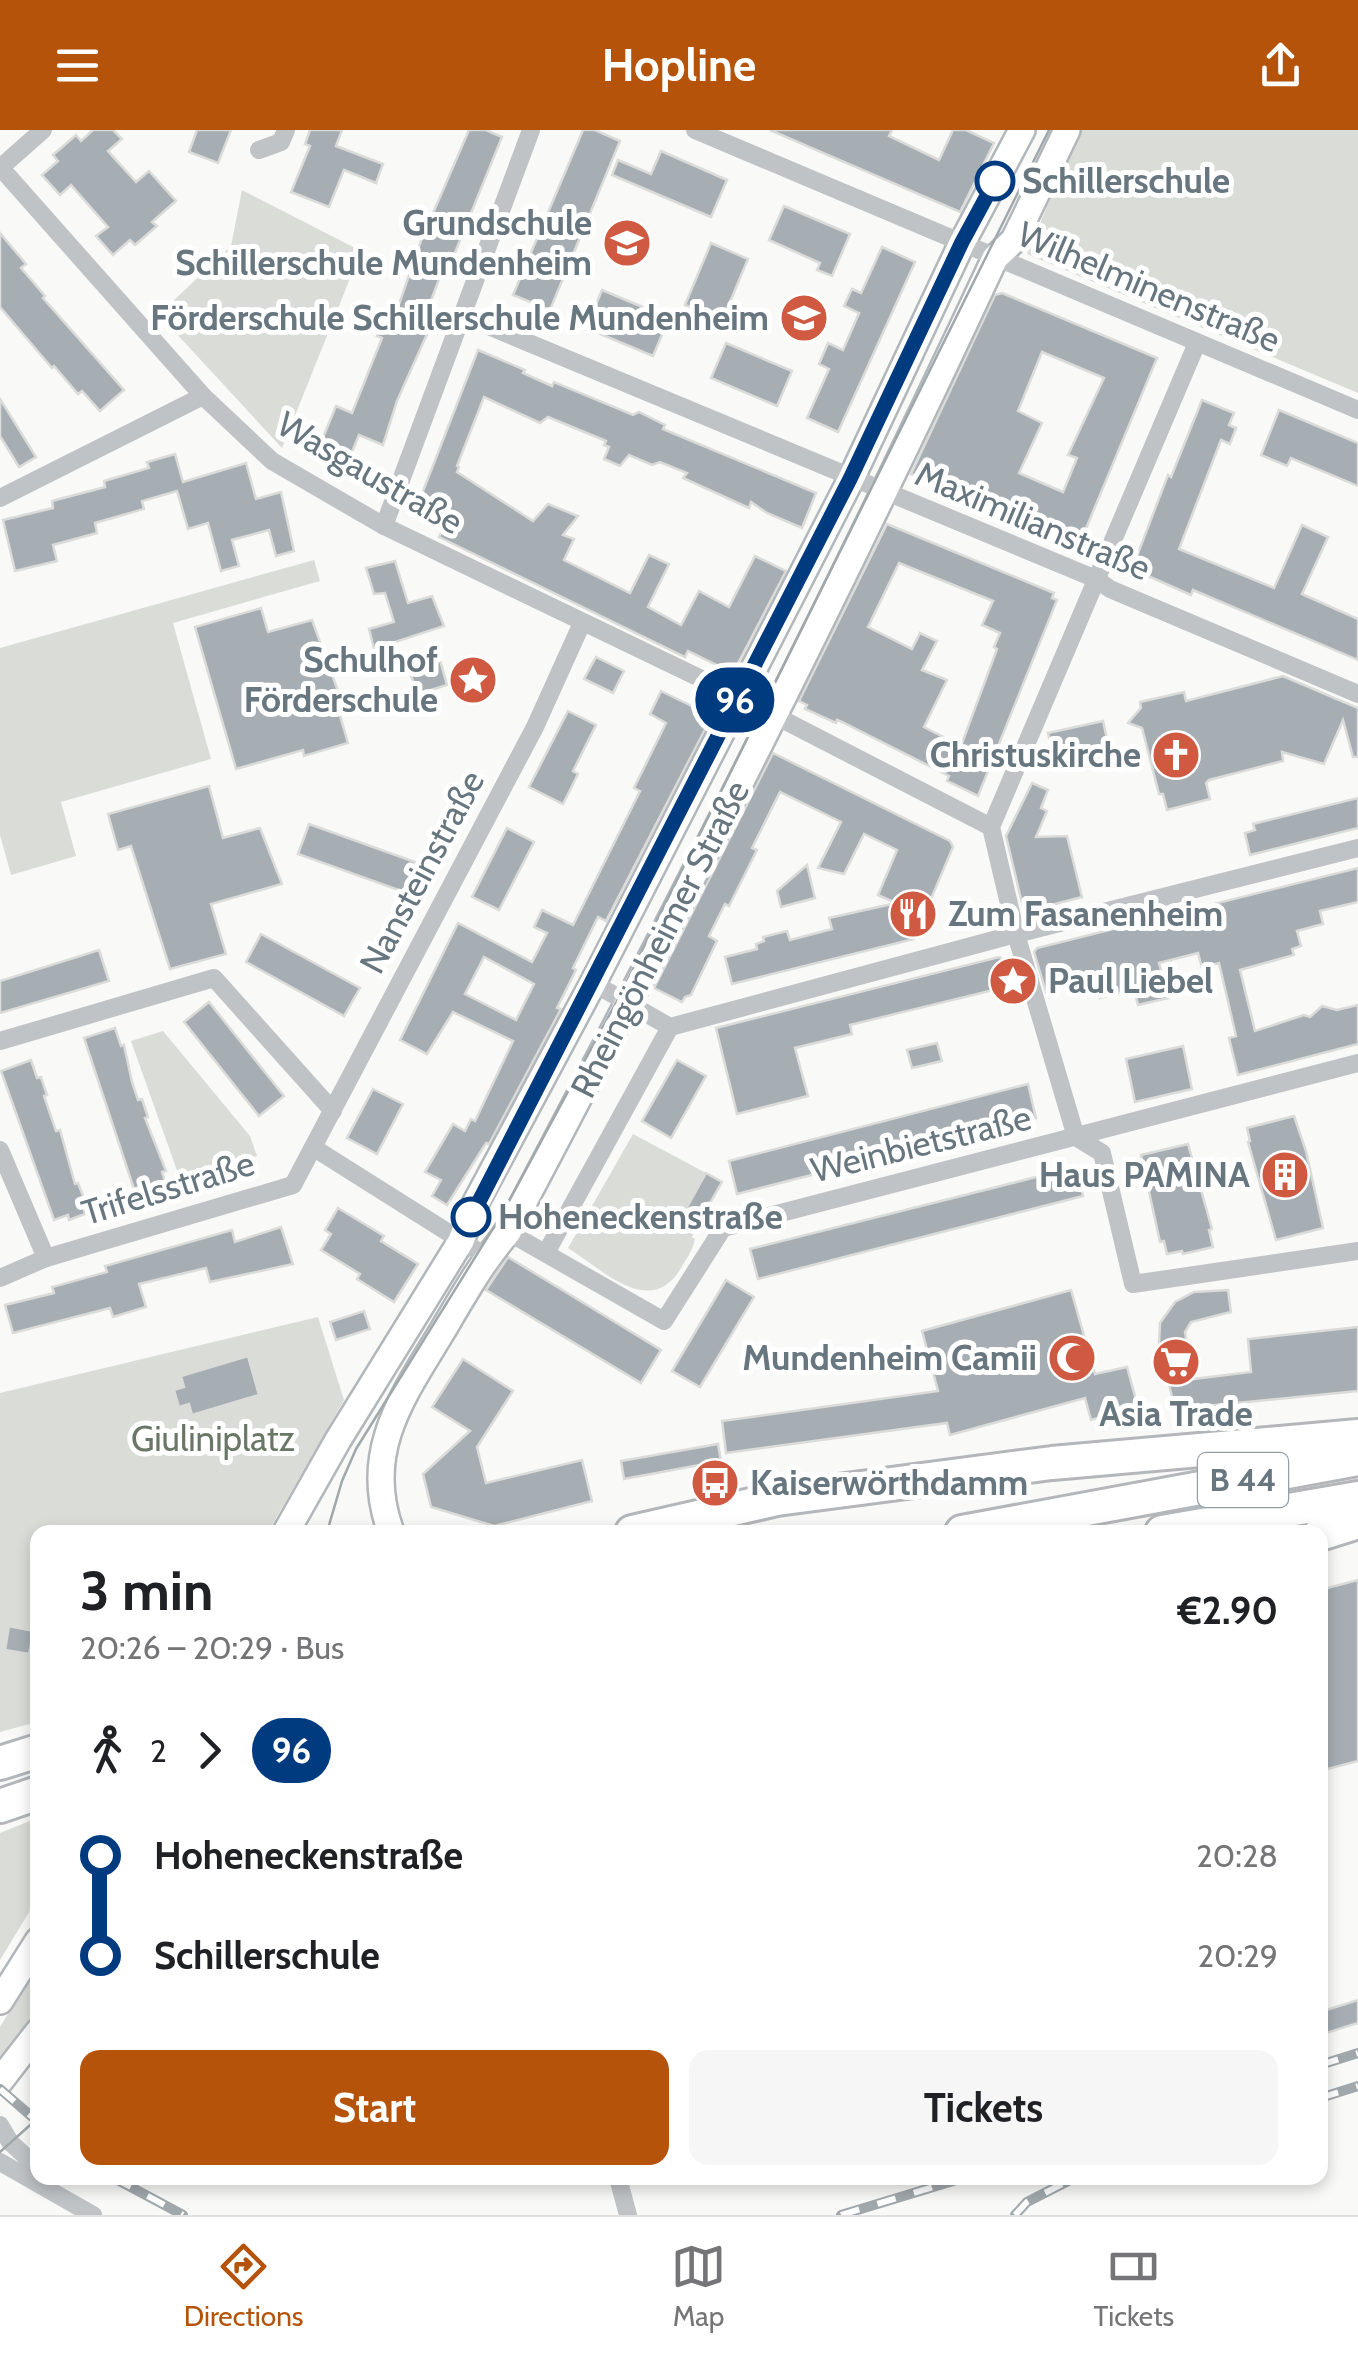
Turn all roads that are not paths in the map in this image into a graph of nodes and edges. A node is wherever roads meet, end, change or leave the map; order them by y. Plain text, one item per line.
1 (43, 130) edge
2 (286, 130) edge
3 (532, 130) edge
4 (695, 130) edge
5 (1022, 130) edge
6 (1067, 130) edge
7 (259, 150) dead end
8 (0, 167) edge
9 (962, 242) junction
10 (995, 258) junction
11 (462, 315) junction
12 (1196, 343) junction
13 (203, 396) junction
14 (1358, 410) edge
15 (850, 479) junction
16 (885, 493) junction
17 (0, 498) edge
18 (384, 526) junction
19 (1096, 580) junction
20 (582, 623) junction
21 (1358, 694) edge
22 (737, 696) junction
23 (774, 716) junction
24 (991, 827) junction
25 (1358, 848) edge
26 (1016, 934) junction
27 (593, 983) junction
28 (630, 1002) junction
29 (670, 1026) junction
30 (0, 1040) edge
31 (1358, 1062) edge
32 (333, 1111) junction
33 (1076, 1138) junction
34 (314, 1148) junction
35 (0, 1150) edge
36 (508, 1232) junction
37 (461, 1241) junction
38 (1358, 1252) edge
39 (546, 1253) junction
40 (487, 1257) junction
41 (46, 1258) junction
42 (0, 1278) edge
43 (1358, 1436) edge
44 (1358, 1458) edge
45 (1358, 1498) edge
46 (1358, 1522) edge
47 (290, 1525) edge
48 (389, 1525) edge
49 (663, 1525) edge
50 (999, 1525) edge
51 (1202, 1525) edge
52 (1328, 1531) edge
53 (30, 1754) edge
54 (0, 1763) edge
55 (30, 1796) edge
56 (0, 1806) edge
57 (30, 1954) edge
58 (0, 2001) edge
59 (30, 2042) edge
60 (0, 2081) edge
61 (0, 2125) edge
62 (30, 2161) edge
63 (0, 2162) edge
64 (30, 2182) edge
65 (37, 2185) edge
66 (55, 2185) edge
67 (620, 2185) edge
68 (79, 2206) edge
69 (628, 2215) edge

1 - 8 street
2 - 7 street
3 - 11 street
4 - 9 street, Wilhelminenstraße
5 - 9 street, Rheingönheimer Straße
6 - 10 street, Rheingönheimer Straße
8 - 13 street, Wasgaustraße
9 - 10 street, Wilhelminenstraße
9 - 15 street, Rheingönheimer Straße
10 - 12 street, Wilhelminenstraße
10 - 16 street, Rheingönheimer Straße
11 - 15 street, Maximilianstraße
11 - 18 street
12 - 14 street, Wilhelminenstraße
12 - 19 street
13 - 17 street
13 - 18 street, Wasgaustraße
15 - 16 street, Maximilianstraße
15 - 22 street, Rheingönheimer Straße
16 - 19 street, Maximilianstraße
16 - 23 street, Rheingönheimer Straße
18 - 20 street, Wasgaustraße
19 - 21 street, Maximilianstraße
19 - 24 street
20 - 22 street, Wasgaustraße
20 - 32 street, Nansteinstraße
22 - 23 street, Wasgaustraße
22 - 27 street, Rheingönheimer Straße
23 - 24 street, Wasgaustraße
23 - 28 street, Rheingönheimer Straße
24 - 26 street
25 - 26 street
26 - 29 street
26 - 33 street
27 - 28 street
27 - 37 street, Rheingönheimer Straße
28 - 29 street
28 - 36 street, Rheingönheimer Straße
29 - 39 street, Rheingönheimer Straße
30 - 32 street
31 - 33 street, Weinbietstraße
32 - 34 street, Nansteinstraße
33 - 38 street
33 - 39 street, Weinbietstraße
34 - 37 street
34 - 41 street, Trifelsstraße
35 - 41 street
36 - 39 street, Weinbietstraße
36 - 40 street, Rheingönheimer Straße
37 - 40 street
37 - 47 street, Rheingönheimer Straße
40 - 48 street, Rheingönheimer Straße
41 - 42 street, Trifelsstraße
43 - 49 highway
44 - 50 highway, B 44
45 - 51 highway, B 44
46 - 52 highway
53 - 54 highway
55 - 56 highway
57 - 58 street
59 - 60 street
61 - 62 street
63 - 64 street
65 - 68 street
66 - 68 street
67 - 69 street

